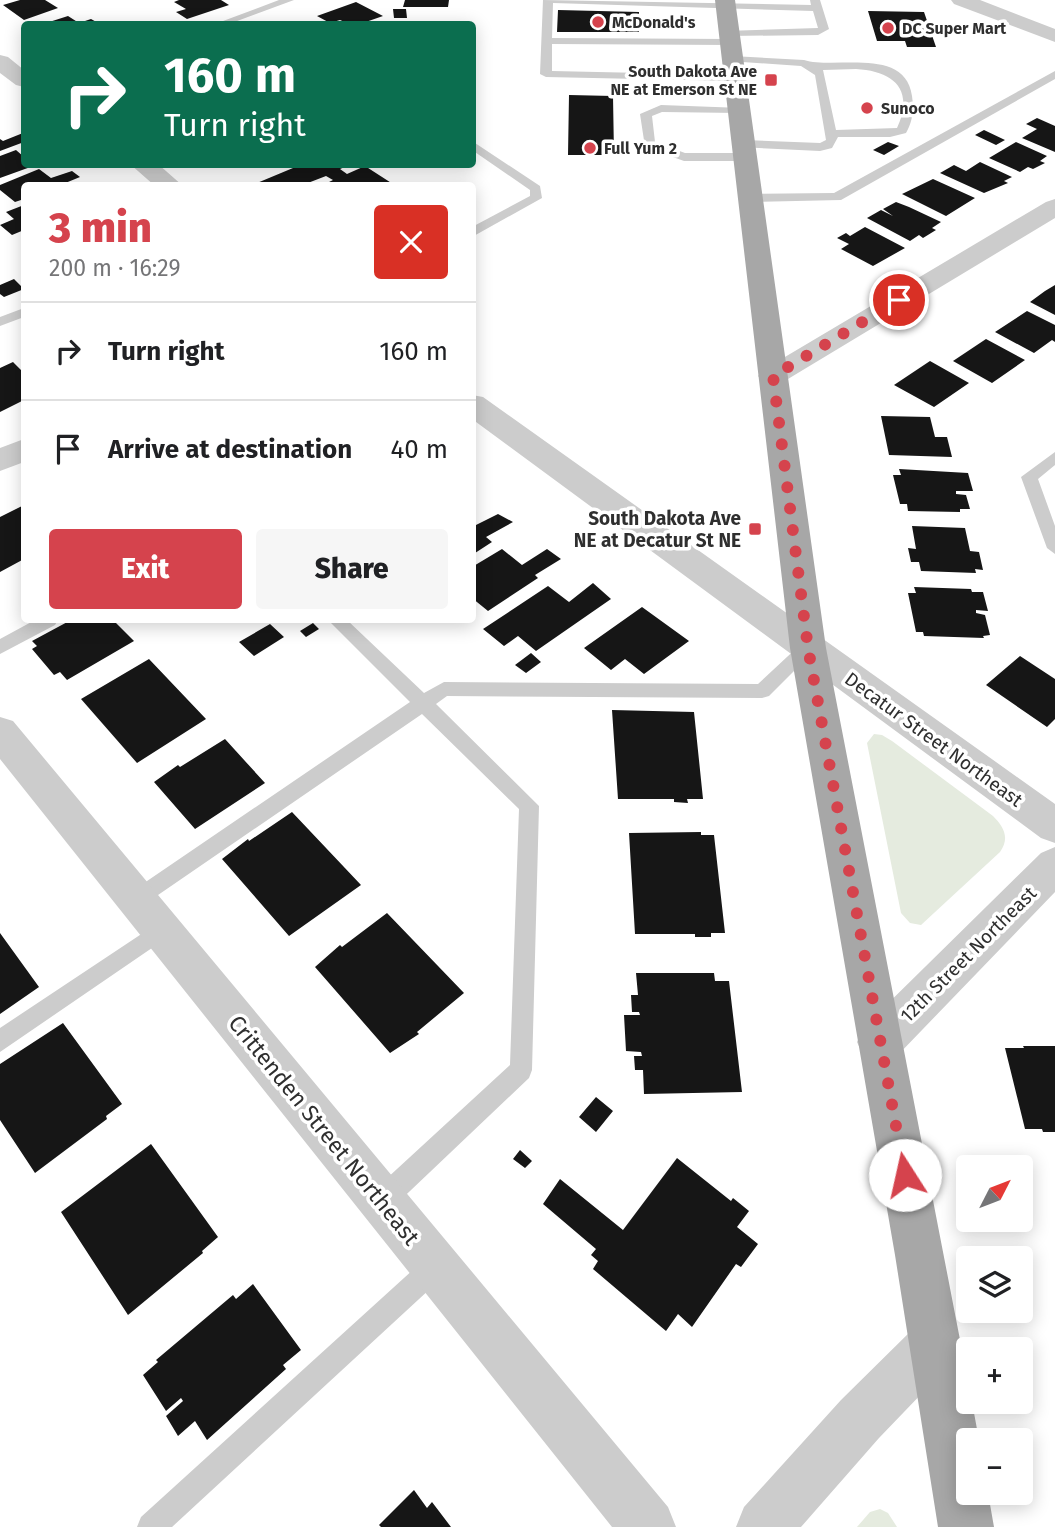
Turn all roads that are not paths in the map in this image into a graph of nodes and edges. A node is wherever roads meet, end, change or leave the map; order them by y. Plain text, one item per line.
1 (247, 0) edge
2 (289, 0) edge
3 (548, 0) edge
4 (961, 0) edge
5 (816, 4) edge
6 (263, 9) junction
7 (229, 21) edge
8 (1055, 36) edge
9 (729, 37) edge
10 (547, 41) junction
11 (0, 62) edge
12 (814, 67) junction
13 (1055, 74) edge
14 (21, 78) edge
15 (738, 110) junction
16 (832, 134) junction
17 (476, 147) edge
18 (743, 151) junction
19 (147, 168) edge
20 (166, 182) edge
21 (749, 198) junction
22 (1055, 207) edge
23 (476, 231) edge
24 (0, 306) edge
25 (12, 317) edge
26 (773, 376) junction
27 (476, 407) edge
28 (21, 450) edge
29 (1055, 457) edge
30 (0, 461) edge
31 (1055, 548) edge
32 (44, 623) edge
33 (340, 623) edge
34 (0, 647) edge
35 (808, 648) junction
36 (424, 702) junction
37 (0, 732) edge
38 (1055, 826) edge
39 (1055, 865) edge
40 (148, 914) junction
41 (0, 1041) edge
42 (880, 1042) junction
43 (381, 1201) junction
44 (436, 1267) junction
45 (935, 1343) junction
46 (152, 1527) edge
47 (648, 1527) edge
48 (764, 1527) edge
49 (966, 1527) edge

1 - 6 lane
2 - 6 lane
3 - 9 lane
3 - 10 lane
4 - 8 street
5 - 9 lane
5 - 9 lane
6 - 7 lane
9 - 10 lane
9 - 10 lane
9 - 12 lane
9 - 15 main road
11 - 14 street
12 - 16 lane
12 - 16 lane
13 - 21 lane
15 - 18 main road
15 - 18 lane
16 - 18 lane
17 - 23 lane
18 - 21 main road
19 - 20 street
21 - 26 main road
22 - 26 street
24 - 25 lane
26 - 35 main road
27 - 35 street, Decatur Street Northeast
28 - 30 street
29 - 31 lane
32 - 34 lane
33 - 36 lane
35 - 36 lane
35 - 38 street, Decatur Street Northeast
35 - 42 main road
36 - 40 lane
36 - 43 lane
37 - 40 street, Crittenden Street Northeast
39 - 42 street, 12th Street Northeast
40 - 41 lane
40 - 43 street, Crittenden Street Northeast
42 - 45 main road
43 - 44 street, Crittenden Street Northeast
44 - 46 lane
44 - 47 street, Crittenden Street Northeast
45 - 48 street
45 - 49 main road

